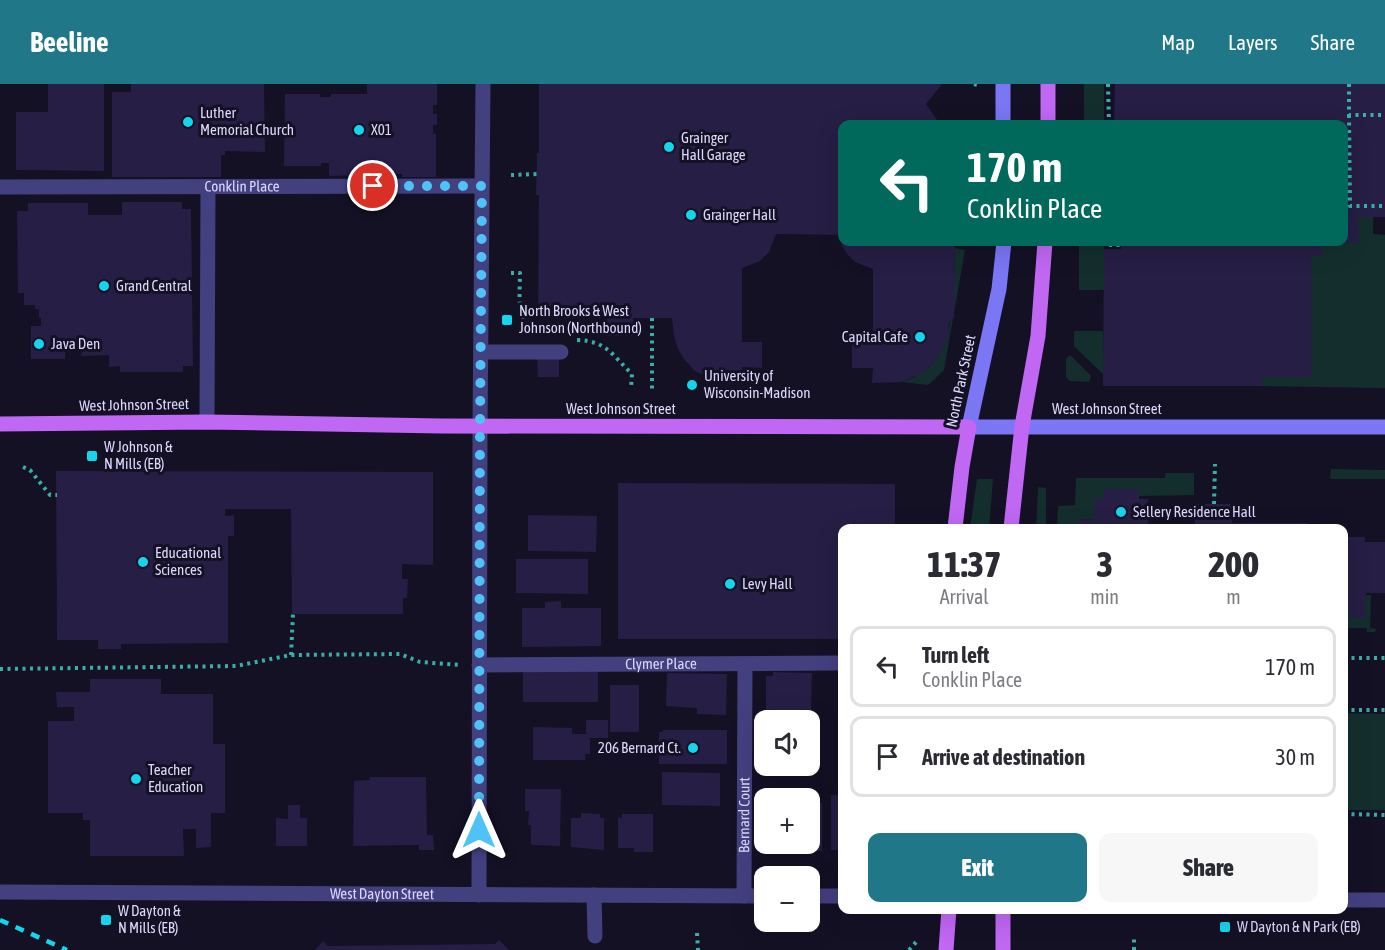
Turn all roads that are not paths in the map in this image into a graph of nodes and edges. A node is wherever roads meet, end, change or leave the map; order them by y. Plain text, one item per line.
1 (483, 84) edge
2 (1003, 84) edge
3 (1048, 84) edge
4 (1003, 120) edge
5 (1048, 120) edge
6 (482, 186) junction
7 (0, 187) edge
8 (208, 187) junction
9 (1004, 246) edge
10 (1045, 246) edge
11 (481, 352) junction
12 (561, 352) dead end
13 (207, 422) junction
14 (0, 424) edge
15 (1022, 426) junction
16 (480, 427) junction
17 (969, 427) junction
18 (1385, 427) edge
19 (955, 524) edge
20 (1011, 524) edge
21 (838, 663) edge
22 (745, 664) junction
23 (478, 665) junction
24 (0, 892) edge
25 (479, 895) junction
26 (594, 895) junction
27 (744, 896) junction
28 (754, 896) edge
29 (820, 896) edge
30 (838, 896) edge
31 (1348, 900) edge
32 (1385, 900) edge
33 (949, 914) edge
34 (1004, 914) edge
35 (595, 936) dead end
36 (946, 950) edge
37 (1003, 950) edge

1 - 6 street
2 - 4 main road
3 - 5 main road
6 - 8 street, Conklin Place
6 - 11 street
7 - 8 street, Conklin Place
8 - 13 street
9 - 17 main road, North Park Street
10 - 15 main road
11 - 12 street
11 - 16 street
13 - 14 main road, West Johnson Street
13 - 16 main road, West Johnson Street
15 - 17 main road, West Johnson Street
15 - 18 main road, West Johnson Street
15 - 20 main road
16 - 17 main road, West Johnson Street
16 - 23 street
17 - 19 main road, North Park Street
21 - 22 street, Clymer Place
22 - 23 street, Clymer Place
22 - 27 street, Bernard Court
23 - 25 street
24 - 25 street, West Dayton Street
25 - 26 street, West Dayton Street
26 - 27 street, West Dayton Street
26 - 35 street
27 - 28 street, West Dayton Street
29 - 30 street
31 - 32 street
33 - 36 main road
34 - 37 main road

